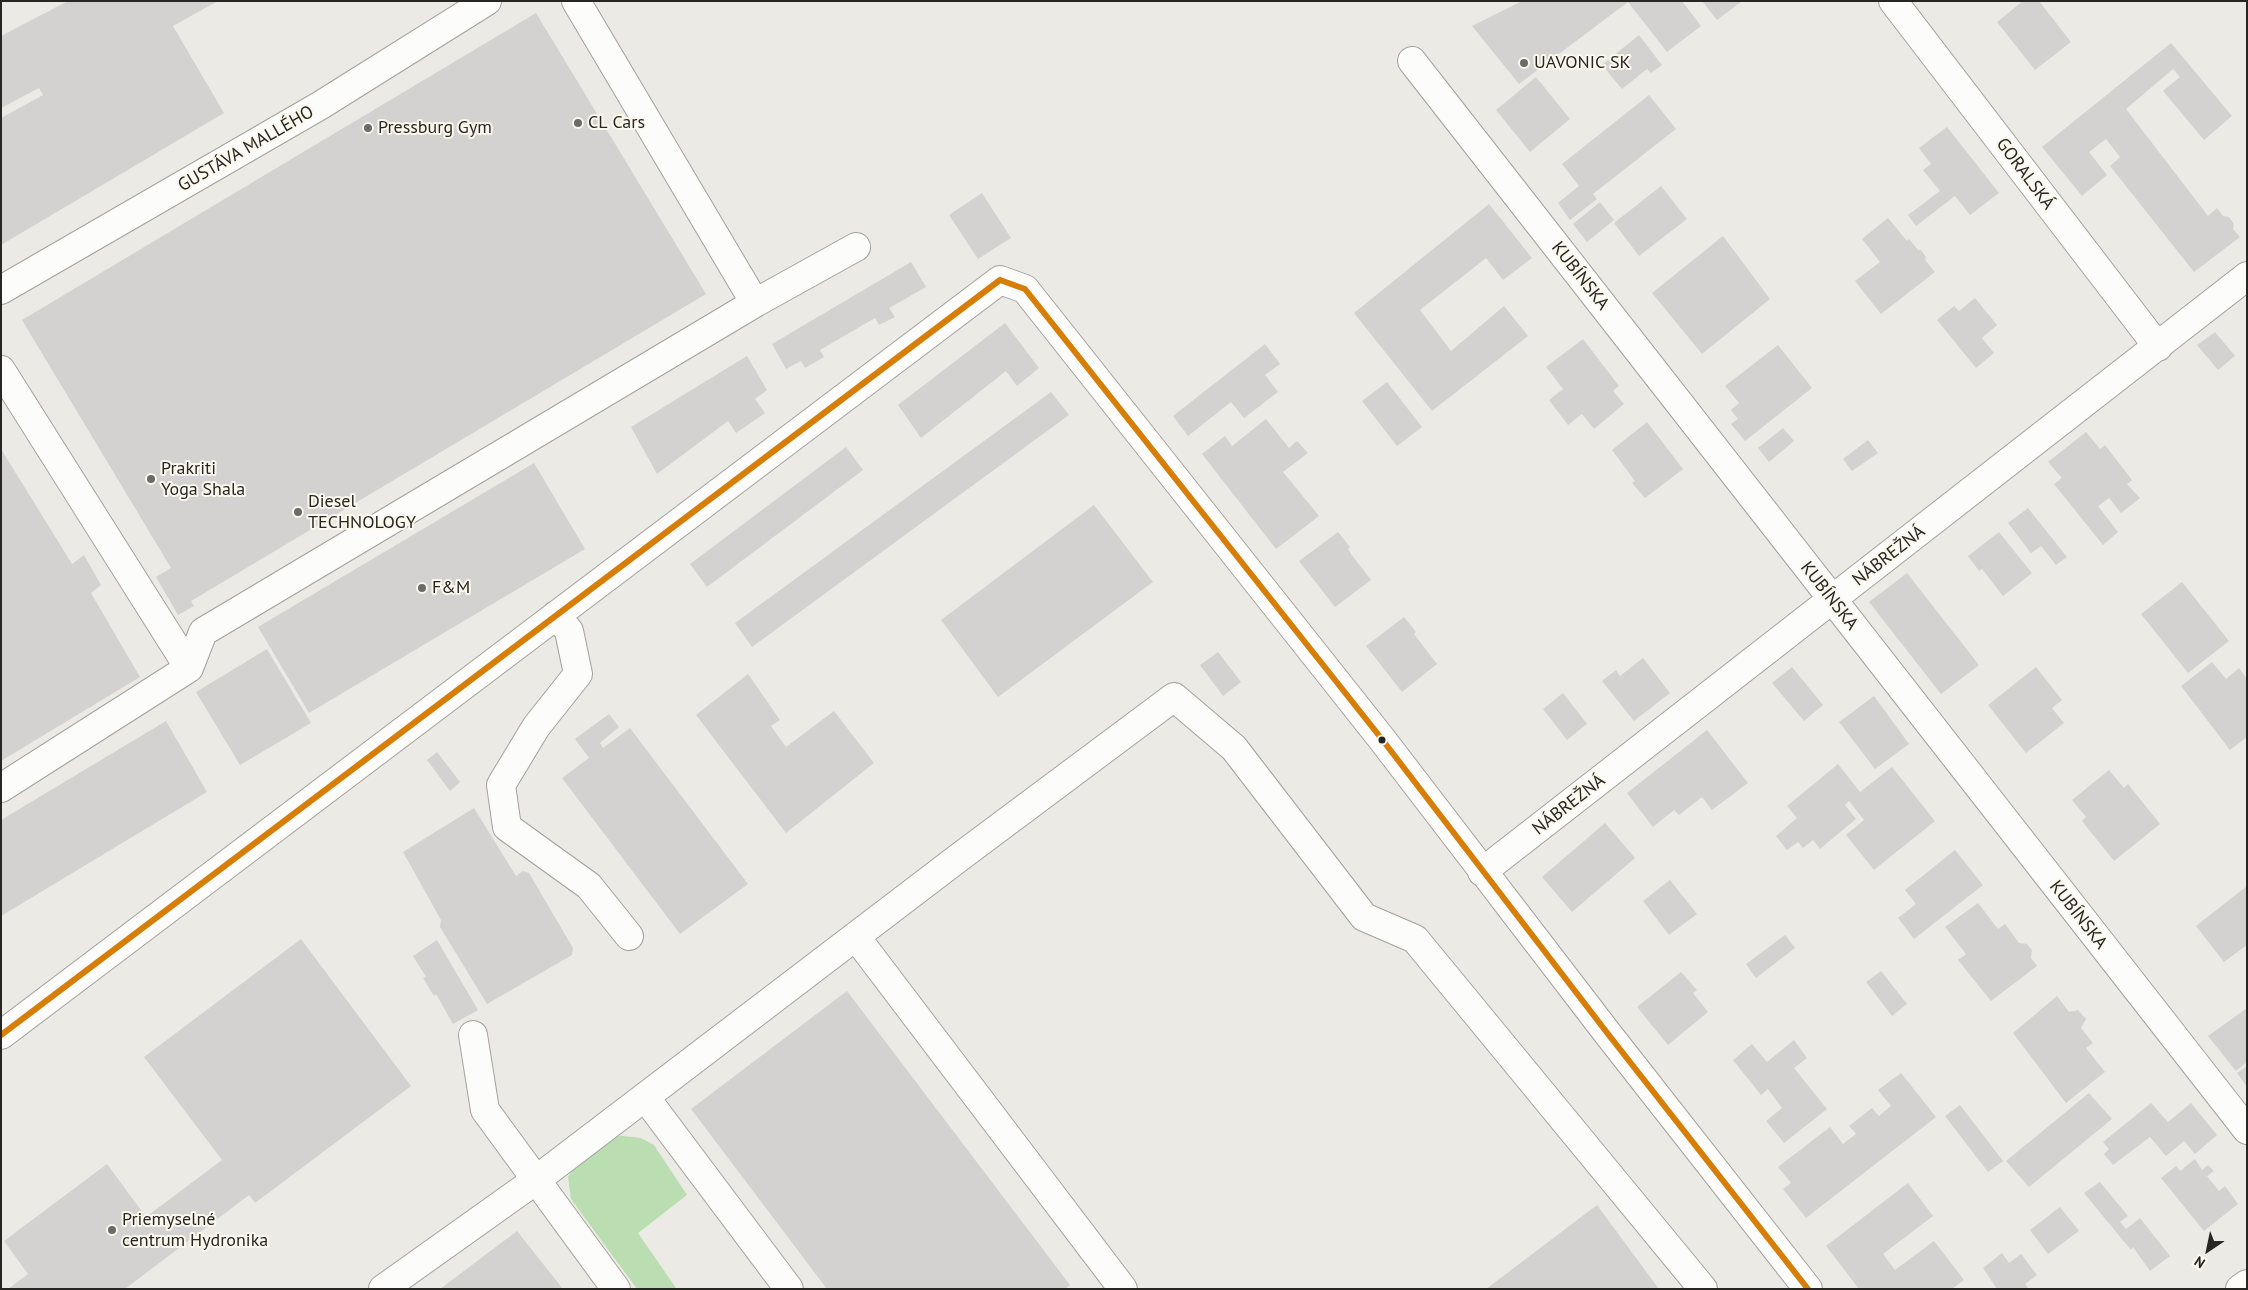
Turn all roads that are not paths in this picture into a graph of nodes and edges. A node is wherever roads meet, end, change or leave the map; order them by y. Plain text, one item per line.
1 (487, 1) edge
2 (576, 1) edge
3 (1893, 1) edge
4 (1412, 61) dead end
5 (856, 247) dead end
6 (2247, 276) edge
7 (1, 290) edge
8 (755, 303) junction
9 (2158, 347) junction
10 (1, 370) edge
11 (1832, 600) junction
12 (556, 615) junction
13 (189, 668) junction
14 (1, 788) edge
15 (1482, 872) junction
16 (629, 936) dead end
17 (856, 937) junction
18 (1, 1035) edge
19 (473, 1036) dead end
20 (644, 1097) junction
21 (2247, 1130) edge
22 (536, 1180) junction
23 (2247, 1284) edge
24 (383, 1289) edge
25 (616, 1289) edge
26 (789, 1289) edge
27 (1123, 1289) edge
28 (1703, 1289) edge
29 (1808, 1289) edge
30 (2240, 1289) edge

1 - 7 street, GUSTÁVA MALLÉHO
2 - 8 street
3 - 9 street, GORALSKÁ
4 - 11 street, KUBÍNSKA
5 - 8 street
6 - 9 street, NÁBREŽNÁ
8 - 13 street
9 - 11 street, NÁBREŽNÁ
10 - 13 street
11 - 15 street, NÁBREŽNÁ
11 - 21 street, KUBÍNSKA
12 - 15 street
12 - 16 street
12 - 18 street
13 - 14 street
15 - 29 street
17 - 20 street
17 - 27 street
17 - 28 street
19 - 22 street
20 - 22 street
20 - 26 street
22 - 24 street
22 - 25 street
23 - 30 street

